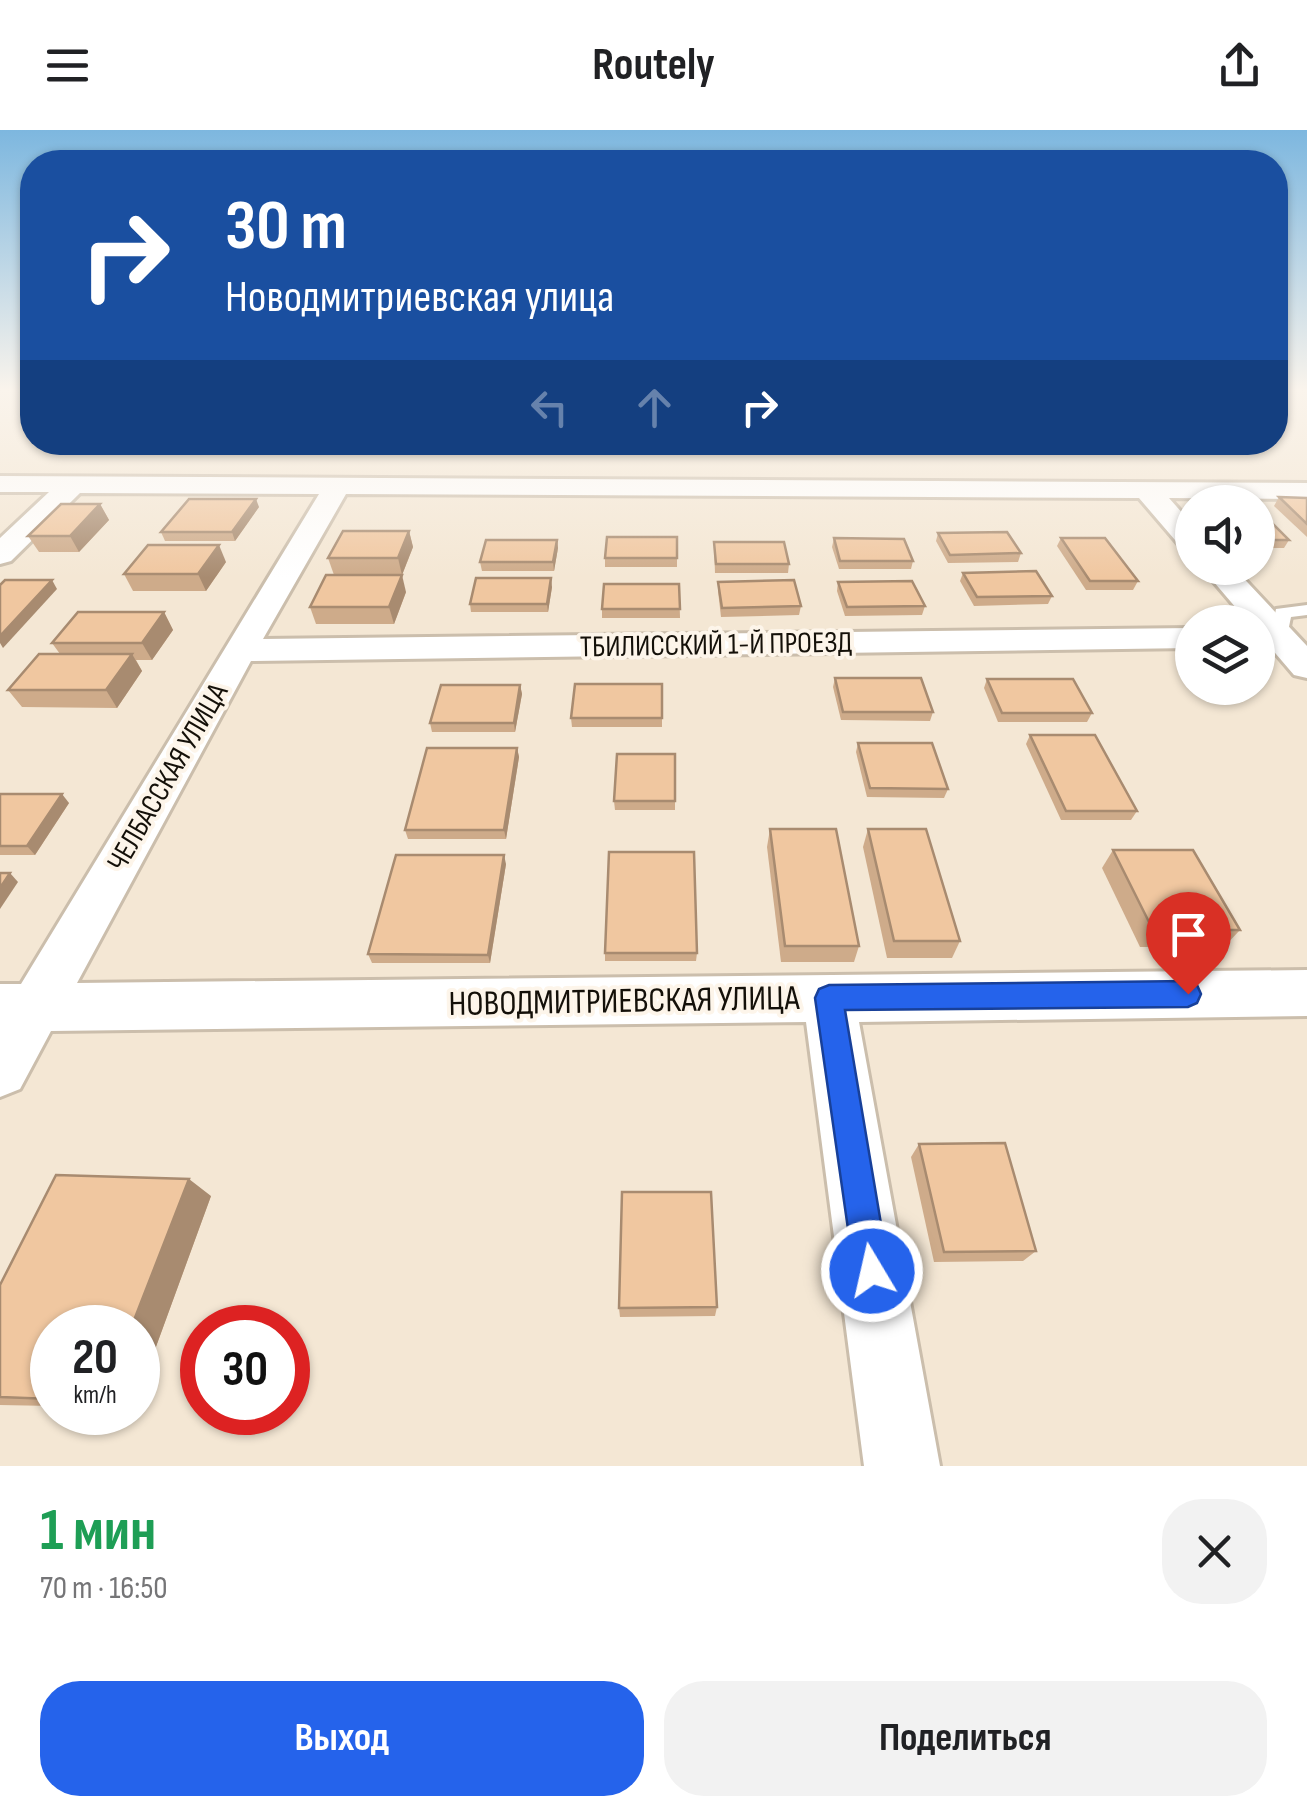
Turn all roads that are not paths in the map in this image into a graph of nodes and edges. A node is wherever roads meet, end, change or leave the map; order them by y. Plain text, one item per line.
1 (0, 484) edge
2 (72, 485) junction
3 (337, 486) junction
4 (1147, 490) junction
5 (1307, 491) edge
6 (1175, 522) edge
7 (0, 556) edge
8 (1307, 610) edge
9 (1275, 624) edge
10 (1175, 638) edge
11 (1275, 642) edge
12 (239, 650) junction
13 (1307, 667) edge
14 (1307, 993) edge
15 (829, 998) junction
16 (18, 1007) edge
17 (0, 1070) edge
18 (902, 1466) edge

1 - 2 street
2 - 3 street
2 - 7 street
3 - 4 street
3 - 12 street, ЧЕЛБАССКАЯ УЛИЦА
4 - 5 street
4 - 6 street
8 - 9 lane
10 - 12 street, ТБИЛИССКИЙ 1-Й ПРОЕЗД
11 - 13 street
12 - 16 street, ЧЕЛБАССКАЯ УЛИЦА
14 - 15 street, НОВОДМИТРИЕВСКАЯ УЛИЦА
15 - 16 street, НОВОДМИТРИЕВСКАЯ УЛИЦА
15 - 18 street
16 - 17 street, ЧЕЛБАССКАЯ УЛИЦА

